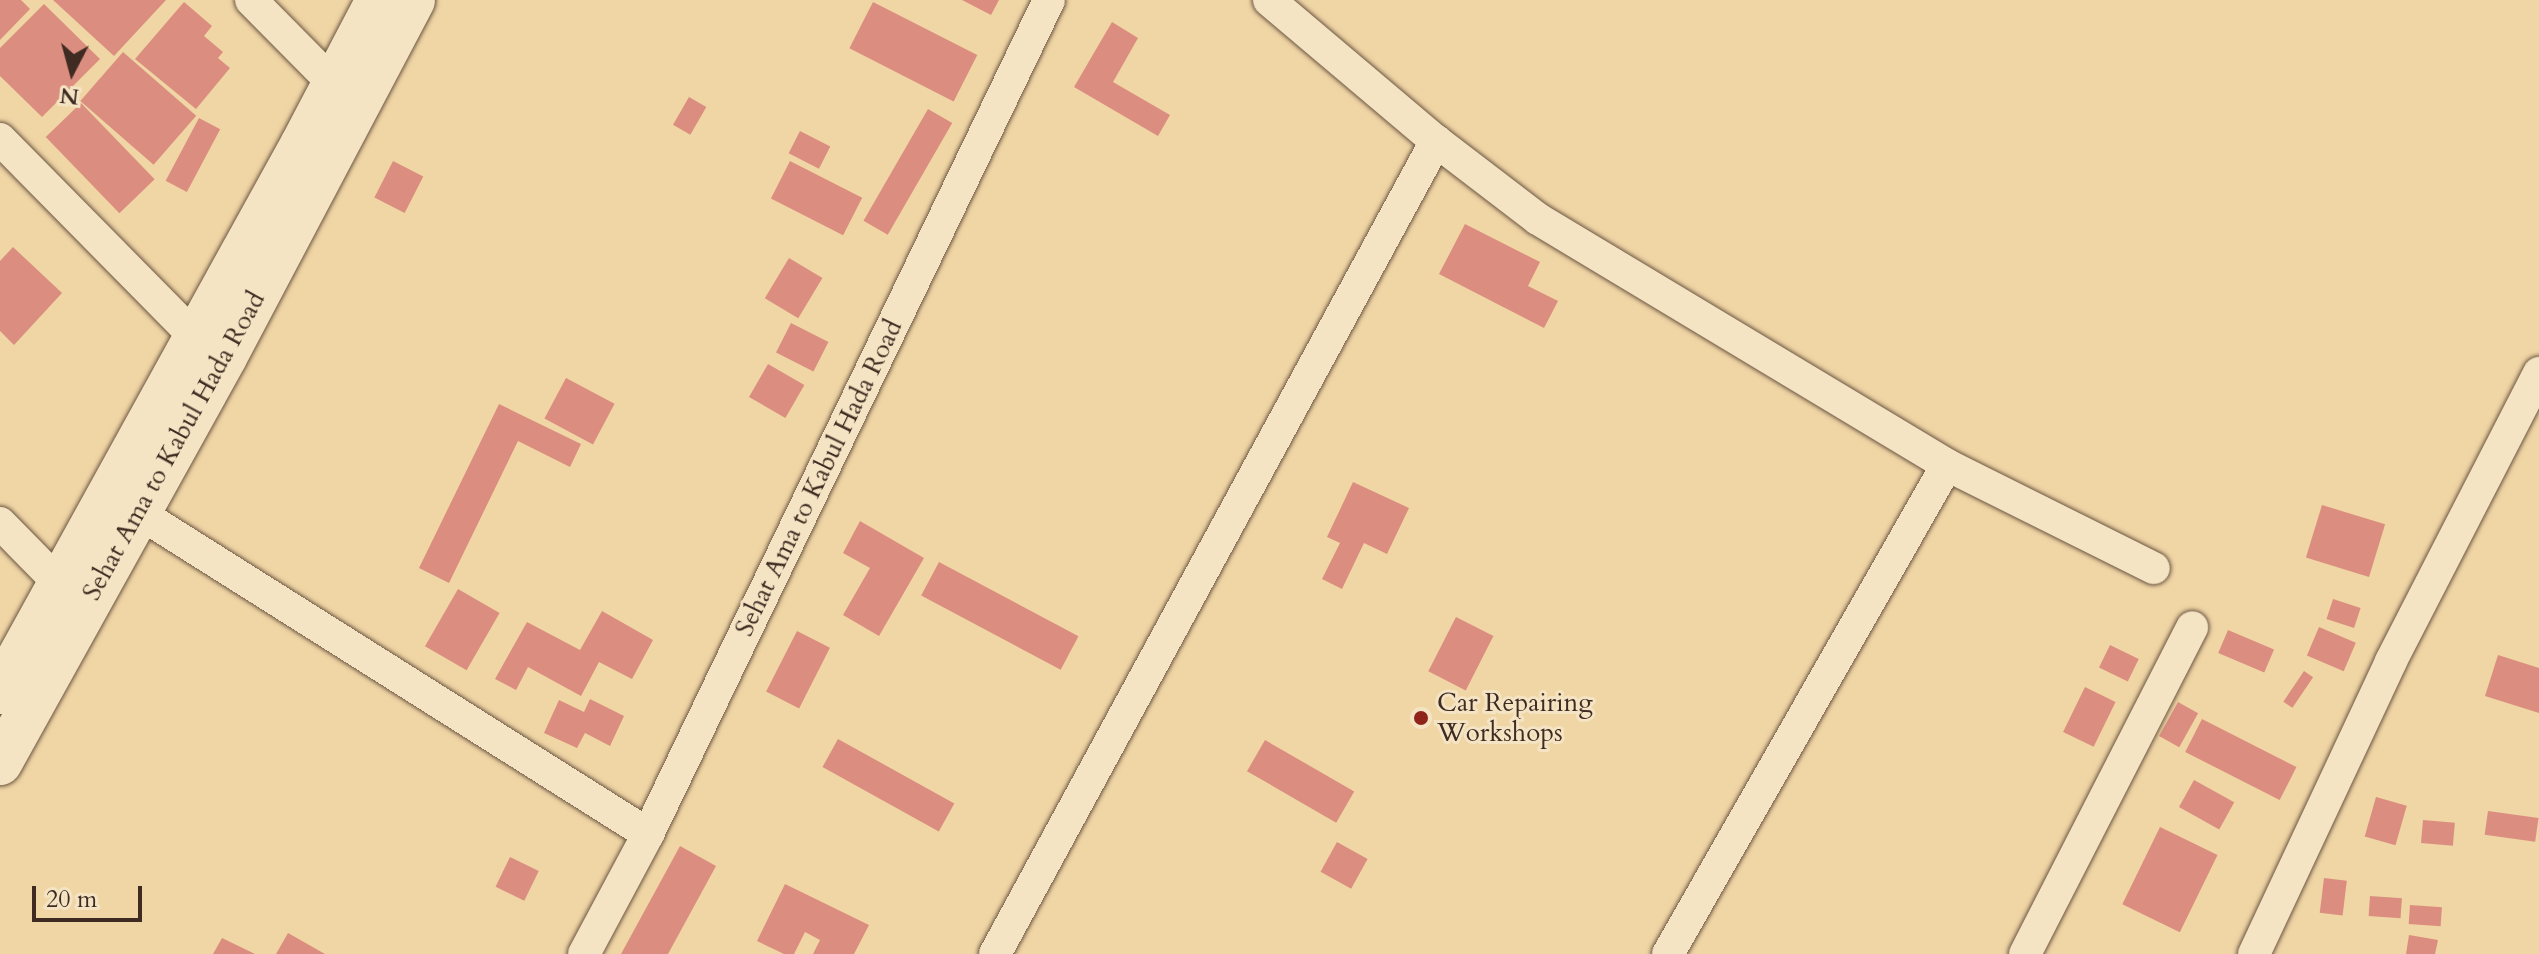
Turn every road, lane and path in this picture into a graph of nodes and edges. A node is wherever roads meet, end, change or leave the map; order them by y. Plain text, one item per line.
1 (251, 0) edge
2 (378, 0) edge
3 (413, 0) edge
4 (1049, 0) edge
5 (1269, 0) edge
6 (335, 85) junction
7 (0, 139) edge
8 (1436, 141) junction
9 (210, 347) junction
10 (2539, 373) edge
11 (1947, 465) junction
12 (139, 513) junction
13 (0, 523) edge
14 (2154, 568) dead end
15 (58, 582) junction
16 (2192, 627) dead end
17 (0, 692) edge
18 (0, 763) edge
19 (648, 834) junction
20 (584, 954) edge
21 (995, 954) edge
22 (1668, 954) edge
23 (2025, 954) edge
24 (2254, 954) edge

1 - 6 street
2 - 6 main road, Sehat Ama to Kabul Hada Road
3 - 9 main road, Sehat Ama to Kabul Hada Road
4 - 19 street, Sehat Ama to Kabul Hada Road
5 - 8 street
6 - 9 main road, Sehat Ama to Kabul Hada Road
7 - 9 street
8 - 11 street
8 - 21 street
9 - 12 main road, Sehat Ama to Kabul Hada Road
9 - 15 main road, Sehat Ama to Kabul Hada Road
10 - 24 street
11 - 14 street
11 - 22 street
12 - 18 main road, Sehat Ama to Kabul Hada Road
12 - 19 street
13 - 15 street
15 - 17 main road, Sehat Ama to Kabul Hada Road
16 - 23 street
19 - 20 street, Sehat Ama to Kabul Hada Road

